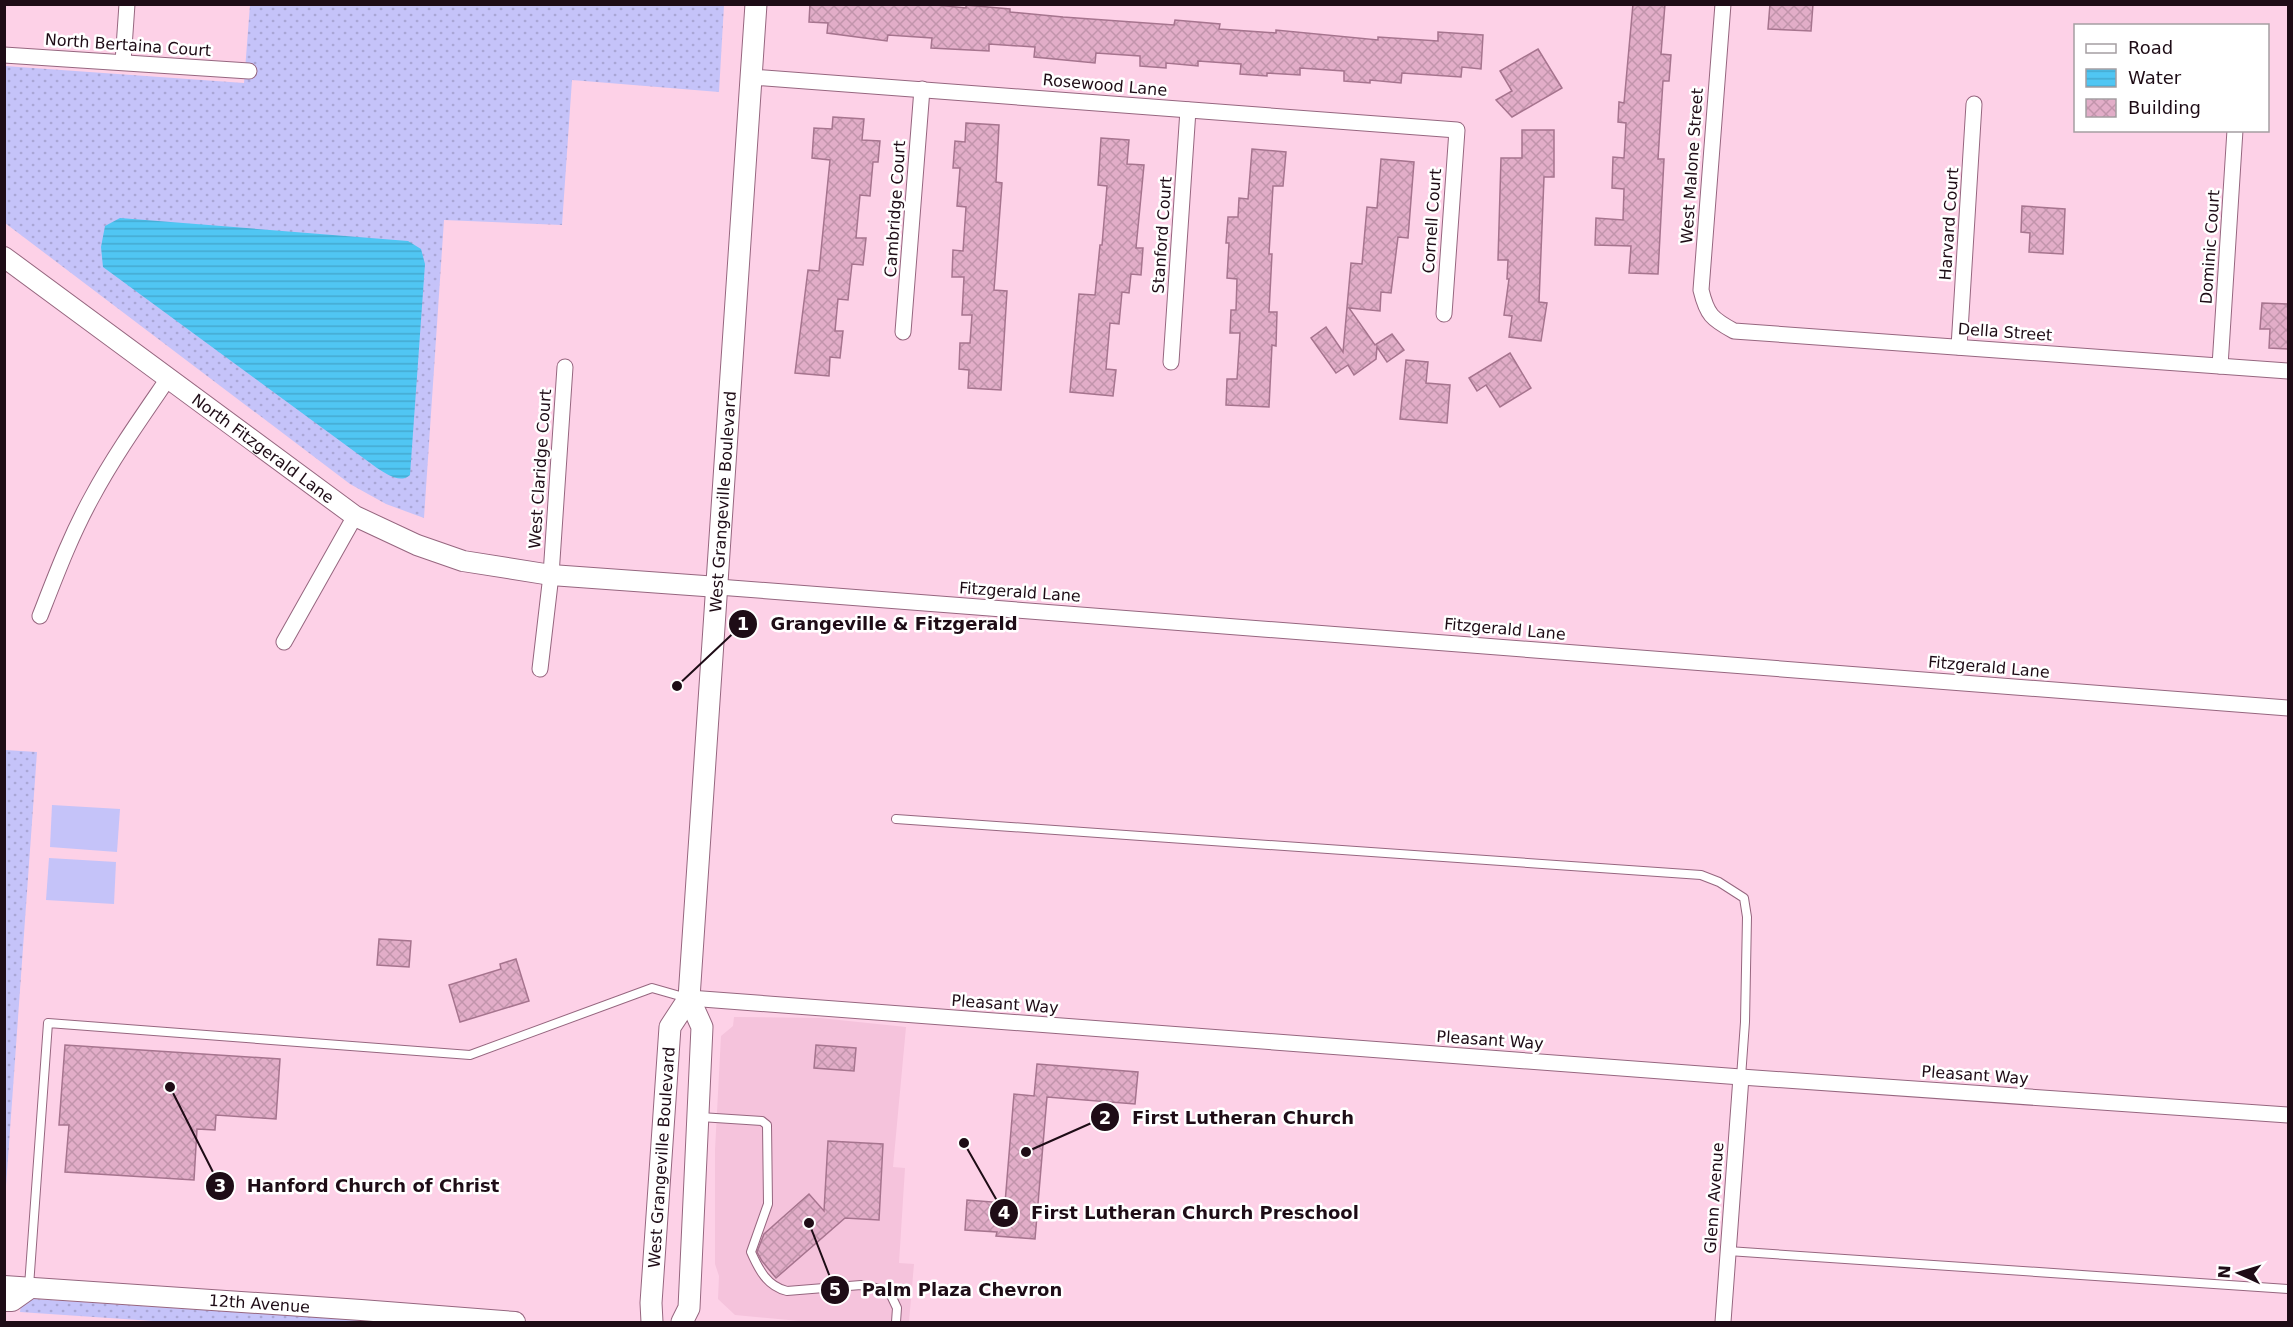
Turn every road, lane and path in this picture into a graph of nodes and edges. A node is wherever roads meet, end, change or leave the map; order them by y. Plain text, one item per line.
1 (127, 4) edge
2 (756, 4) edge
3 (1723, 4) edge
4 (4, 55) edge
5 (123, 62) junction
6 (249, 71) dead end
7 (752, 77) junction
8 (922, 89) junction
9 (1974, 104) dead end
10 (1188, 110) junction
11 (1457, 130) joint
12 (2235, 132) edge
13 (4, 257) edge
14 (1444, 314) dead end
15 (1720, 324) joint
16 (903, 332) dead end
17 (1959, 347) junction
18 (1171, 362) dead end
19 (2220, 366) junction
20 (565, 367) dead end
21 (2289, 371) edge
22 (167, 380) junction
23 (355, 516) junction
24 (551, 575) junction
25 (718, 587) junction
26 (40, 616) dead end
27 (284, 642) dead end
28 (540, 669) dead end
29 (2289, 708) edge
30 (896, 819) dead end
31 (689, 998) junction
32 (1741, 1077) junction
33 (2289, 1115) edge
34 (698, 1116) junction
35 (1728, 1251) junction
36 (4, 1286) edge
37 (2289, 1288) edge
38 (29, 1289) junction
39 (4, 1301) edge
40 (514, 1323) edge
41 (652, 1323) edge
42 (682, 1323) edge
43 (896, 1323) edge
44 (1723, 1323) edge

1 - 5 street
2 - 7 main road, West Grangeville Boulevard
3 - 15 street, West Malone Street
4 - 5 street, North Bertaina Court
5 - 6 street, North Bertaina Court
7 - 8 street, Rosewood Lane
7 - 25 main road, West Grangeville Boulevard
8 - 10 street, Rosewood Lane
8 - 16 street, Cambridge Court
9 - 17 street, Harvard Court
10 - 11 street, Rosewood Lane
10 - 18 street, Stanford Court
11 - 14 street, Cornell Court
12 - 19 street, Dominic Court
13 - 22 street, North Fitzgerald Lane
15 - 17 street, Della Street
17 - 19 street, Della Street
19 - 21 street, Della Street
20 - 24 street, West Claridge Court
22 - 23 street, North Fitzgerald Lane
22 - 26 street
23 - 24 street, North Fitzgerald Lane
23 - 27 street
24 - 25 street, North Fitzgerald Lane
24 - 28 street
25 - 29 street, Fitzgerald Lane
25 - 31 main road, West Grangeville Boulevard
30 - 32 lane
31 - 32 street, Pleasant Way
31 - 34 main road, West Grangeville Boulevard
31 - 38 lane
31 - 41 main road, West Grangeville Boulevard
32 - 33 street, Pleasant Way
32 - 35 street, Glenn Avenue
34 - 42 main road, West Grangeville Boulevard
34 - 43 lane
35 - 37 lane
35 - 44 street, Glenn Avenue
36 - 38 street, 12th Avenue
38 - 39 street
38 - 40 street, 12th Avenue

